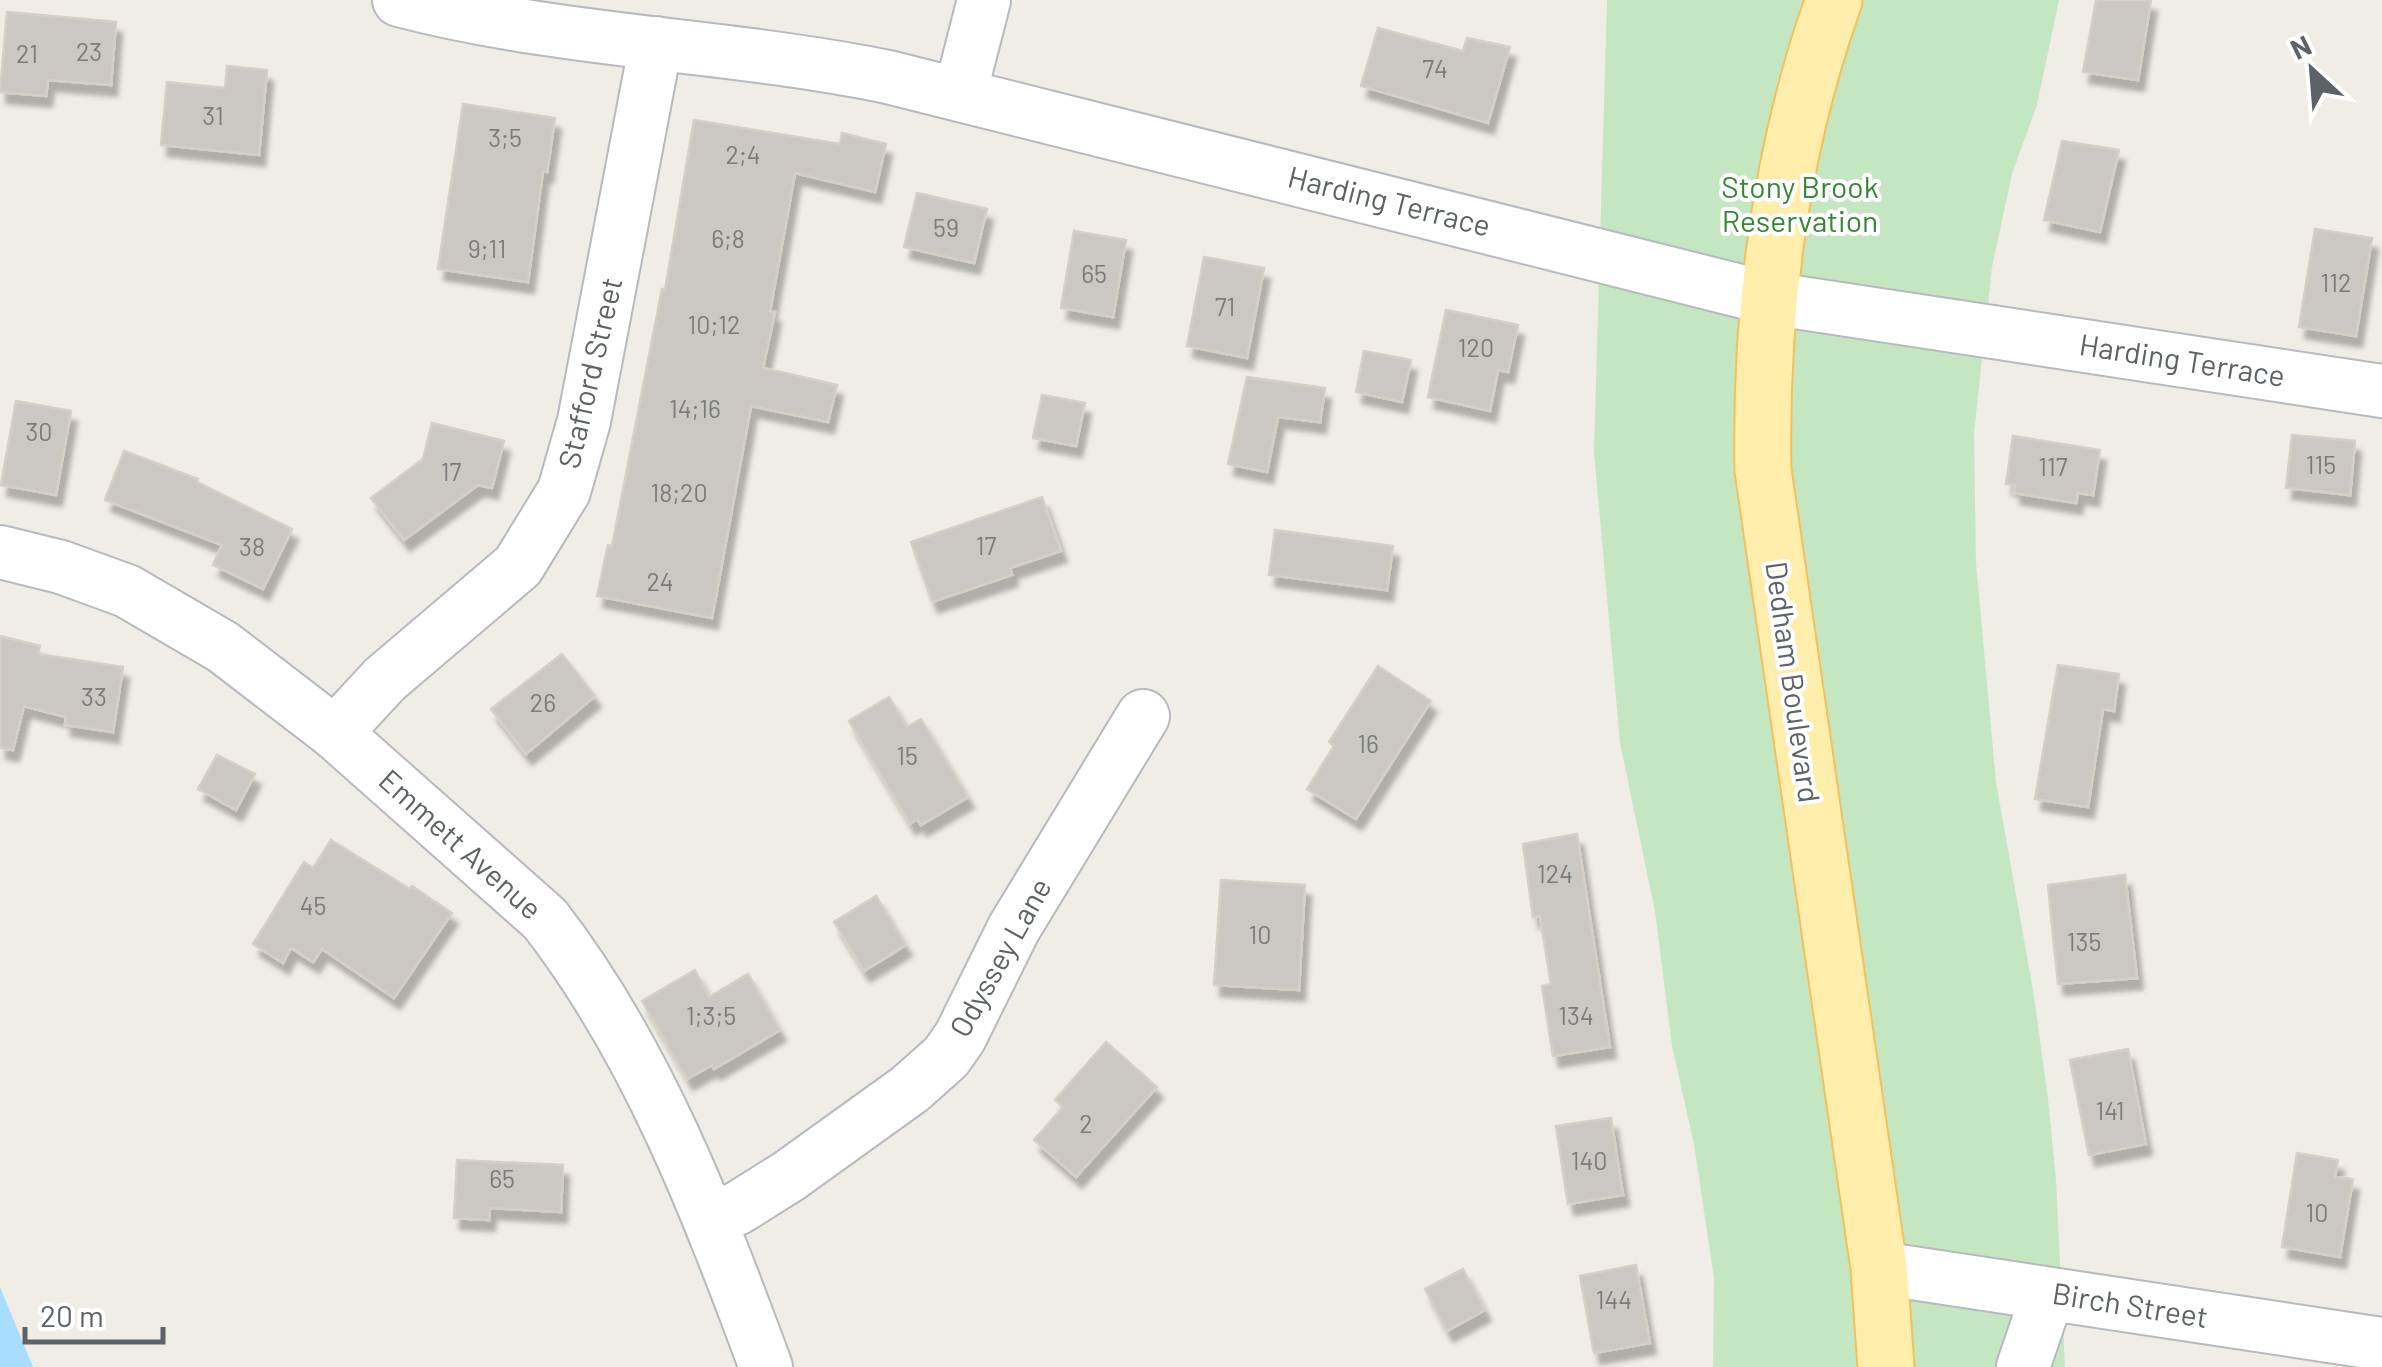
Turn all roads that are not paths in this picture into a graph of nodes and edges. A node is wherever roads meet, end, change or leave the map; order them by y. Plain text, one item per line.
1 (399, 0) edge
2 (984, 0) edge
3 (1834, 0) edge
4 (656, 42) junction
5 (960, 94) junction
6 (1768, 298) junction
7 (2382, 391) edge
8 (0, 552) edge
9 (1143, 716) dead end
10 (336, 733) junction
11 (710, 1220) junction
12 (1879, 1268) junction
13 (2048, 1294) junction
14 (2382, 1344) edge
15 (766, 1367) edge
16 (1886, 1367) edge
17 (2023, 1367) edge

1 - 4 street, Harding Terrace
2 - 5 street
3 - 6 main road, Dedham Boulevard
4 - 5 street, Harding Terrace
4 - 10 street, Stafford Street
5 - 6 street, Harding Terrace
6 - 7 street, Harding Terrace
6 - 12 main road, Dedham Boulevard
8 - 10 street, Emmett Avenue
9 - 11 street, Odyssey Lane
10 - 11 street, Emmett Avenue
11 - 15 street, Emmett Avenue
12 - 13 street, Birch Street
12 - 16 main road, Dedham Boulevard
13 - 14 street, Birch Street
13 - 17 street

